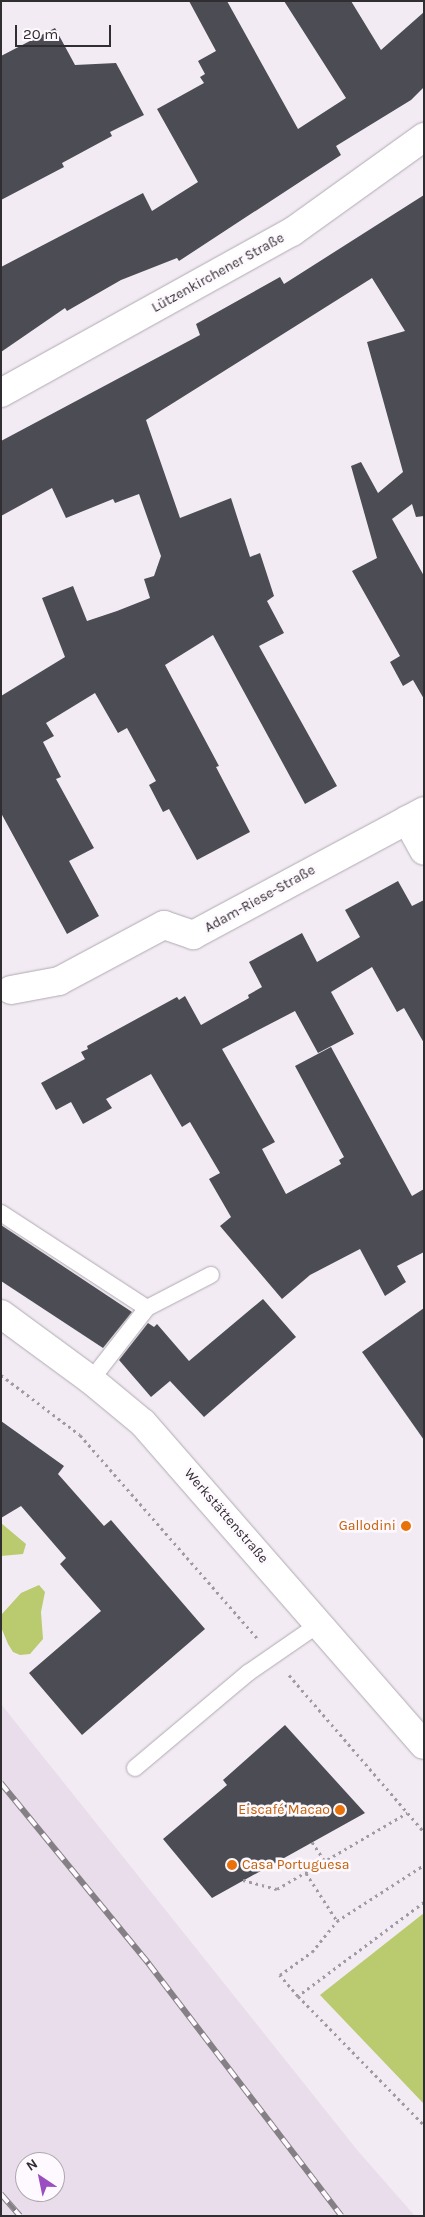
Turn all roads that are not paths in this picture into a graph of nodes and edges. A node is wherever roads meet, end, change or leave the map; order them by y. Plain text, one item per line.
1 (424, 137) edge
2 (1, 392) edge
3 (416, 816) edge
4 (424, 851) edge
5 (11, 990) dead end
6 (1, 1213) edge
7 (211, 1275) dead end
8 (147, 1308) junction
9 (1, 1314) edge
10 (91, 1380) junction
11 (318, 1624) junction
12 (424, 1745) edge
13 (135, 1768) dead end

1 - 2 street, Lützenkirchener Straße
3 - 4 street
3 - 5 street, Adam-Riese-Straße
6 - 8 lane
7 - 8 lane
8 - 10 lane
9 - 10 street, Werkstättenstraße
10 - 11 street, Werkstättenstraße
11 - 12 street, Werkstättenstraße
11 - 13 lane

